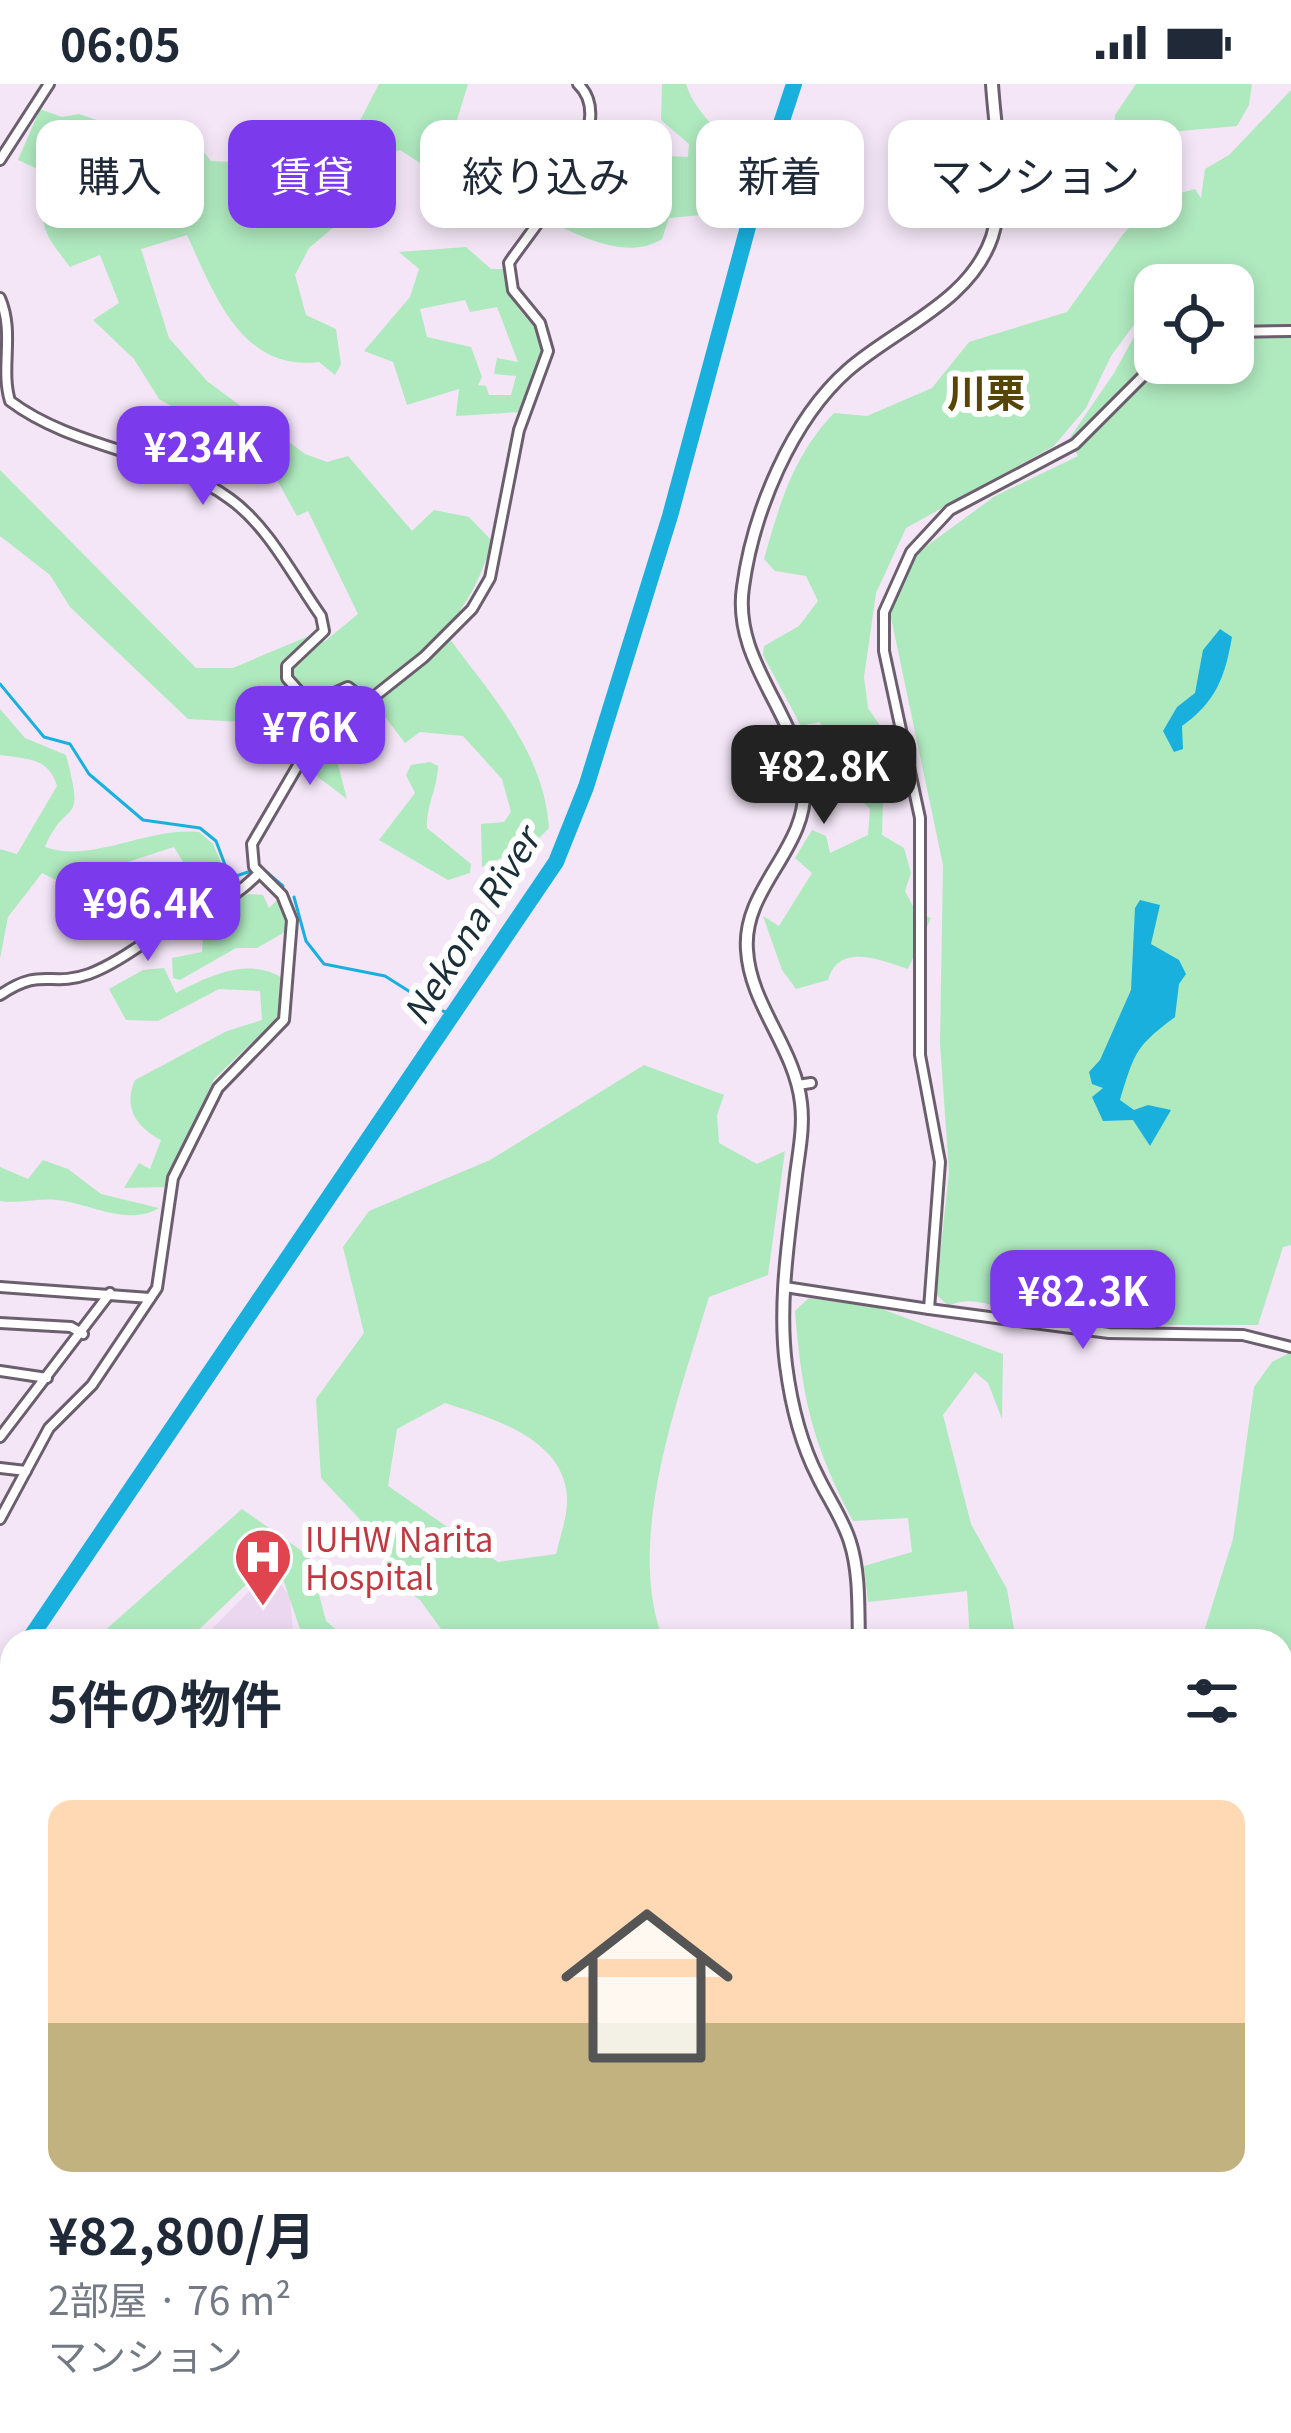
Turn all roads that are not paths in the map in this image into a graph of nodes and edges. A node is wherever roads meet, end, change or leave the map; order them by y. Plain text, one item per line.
1 (49, 84) edge
2 (578, 84) edge
3 (992, 84) edge
4 (0, 160) edge
5 (0, 298) edge
6 (1291, 331) edge
7 (1254, 332) edge
8 (1135, 384) edge
9 (369, 703) junction
10 (259, 873) junction
11 (0, 995) edge
12 (0, 1287) edge
13 (785, 1287) junction
14 (110, 1293) junction
15 (150, 1298) junction
16 (928, 1309) junction
17 (0, 1323) edge
18 (83, 1334) junction
19 (1291, 1347) edge
20 (0, 1371) edge
21 (47, 1378) junction
22 (5, 1422) edge
23 (0, 1436) edge
24 (0, 1468) edge
25 (26, 1471) junction
26 (0, 1519) edge
27 (858, 1629) edge

1 - 4 street
2 - 9 street
3 - 13 street
5 - 9 street
6 - 7 street
8 - 16 street
9 - 10 street
10 - 11 street
10 - 15 street
12 - 14 street
13 - 16 street
13 - 27 street
14 - 15 street
14 - 18 street
15 - 25 street
16 - 19 street
17 - 18 street
18 - 21 street
20 - 21 street
21 - 22 street
22 - 23 street
24 - 25 street
25 - 26 street

